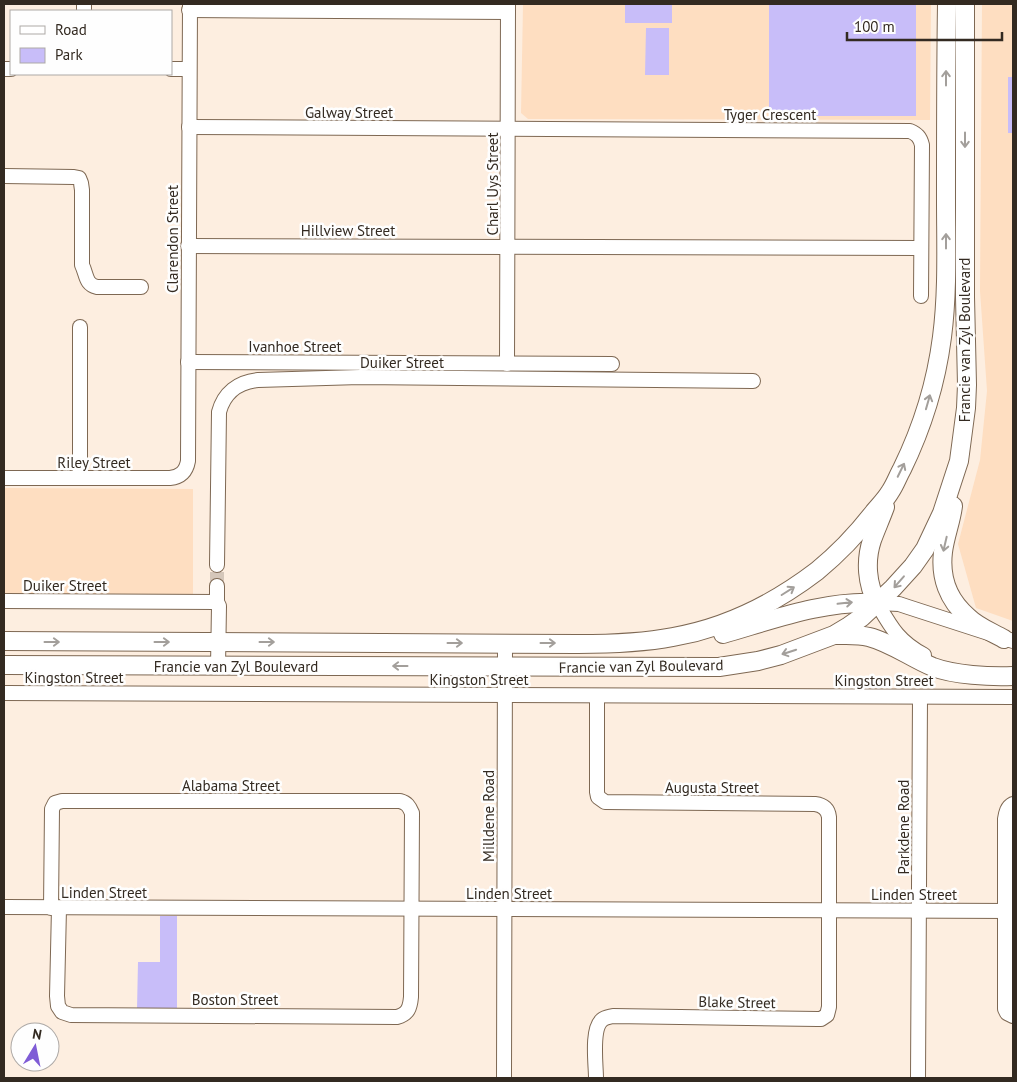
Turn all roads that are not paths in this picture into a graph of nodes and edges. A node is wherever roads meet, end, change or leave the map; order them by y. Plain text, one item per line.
1 (947, 4) edge
2 (966, 4) edge
3 (190, 7) edge
4 (508, 8) edge
5 (172, 69) edge
6 (189, 69) junction
7 (189, 127) junction
8 (508, 129) junction
9 (4, 176) edge
10 (188, 246) junction
11 (508, 246) junction
12 (921, 248) junction
13 (142, 288) dead end
14 (921, 296) dead end
15 (80, 327) dead end
16 (188, 362) junction
17 (507, 364) junction
18 (612, 364) dead end
19 (753, 381) dead end
20 (959, 461) junction
21 (183, 472) joint
22 (4, 478) edge
23 (80, 478) junction
24 (890, 492) junction
25 (218, 565) tunnel mouth
26 (217, 586) tunnel mouth
27 (4, 601) edge
28 (217, 602) junction
29 (877, 602) junction
30 (834, 635) junction
31 (1009, 640) edge
32 (4, 641) edge
33 (218, 642) junction
34 (505, 643) junction
35 (592, 644) junction
36 (4, 665) edge
37 (218, 666) junction
38 (504, 666) junction
39 (1013, 670) edge
40 (1013, 676) edge
41 (4, 693) edge
42 (505, 696) junction
43 (597, 696) junction
44 (920, 697) junction
45 (1013, 697) edge
46 (1013, 804) edge
47 (4, 907) edge
48 (55, 908) junction
49 (412, 908) junction
50 (504, 909) junction
51 (829, 910) junction
52 (919, 911) junction
53 (1009, 911) edge
54 (1013, 1016) edge
55 (504, 1078) edge
56 (596, 1078) edge
57 (918, 1078) edge

24 -> 1 main road, Francie van Zyl Boulevard
2 -> 20 main road, Francie van Zyl Boulevard
3 - 4 street
3 - 6 street, Clarendon Street
4 - 8 street, Charl Uys Street
5 - 6 street
6 - 7 street, Clarendon Street
7 - 8 street, Galway Street
7 - 10 street, Clarendon Street
8 - 11 street, Charl Uys Street
8 - 12 street, Tyger Crescent
9 - 13 street
10 - 11 street, Hillview Street
10 - 16 street, Clarendon Street
11 - 12 street
11 - 17 street, Charl Uys Street
12 - 14 street, Tyger Crescent
15 - 23 street
16 - 17 street, Ivanhoe Street
16 - 21 street, Clarendon Street
17 - 18 street, Ivanhoe Street
19 - 25 street, Duiker Street
20 -> 29 main road, Francie van Zyl Boulevard
20 -> 31 main road
21 - 23 street, Riley Street
22 - 23 street, Riley Street
24 - 29 main road
35 -> 24 main road, Francie van Zyl Boulevard
26 - 28 street
27 - 28 street, Duiker Street
28 - 33 street
29 - 30 main road, Francie van Zyl Boulevard
29 - 31 street
35 -> 29 main road
29 - 39 street
30 -> 38 main road, Francie van Zyl Boulevard
30 - 40 main road
32 -> 33 main road, Francie van Zyl Boulevard
33 -> 34 main road, Francie van Zyl Boulevard
33 - 37 street
34 -> 35 main road, Francie van Zyl Boulevard
34 - 38 street, Milldene Road
36 - 37 main road, Francie van Zyl Boulevard
38 -> 37 main road, Francie van Zyl Boulevard
38 - 42 street, Milldene Road
41 - 42 street, Kingston Street
42 - 43 street, Kingston Street
42 - 50 street, Milldene Road
43 - 44 street, Kingston Street
43 - 51 street, Augusta Street
44 - 45 street, Kingston Street
44 - 52 street, Parkdene Road
46 - 53 street
47 - 48 street, Linden Street
48 - 49 street, Linden Street
48 - 49 street, Boston Street
48 - 49 street, Alabama Street
49 - 50 street, Linden Street
50 - 51 street, Linden Street
50 - 55 street, Milldene Road
51 - 52 street, Linden Street
51 - 56 street, Blake Street
52 - 53 street, Linden Street
52 - 57 street, Parkdene Road
53 - 54 street

